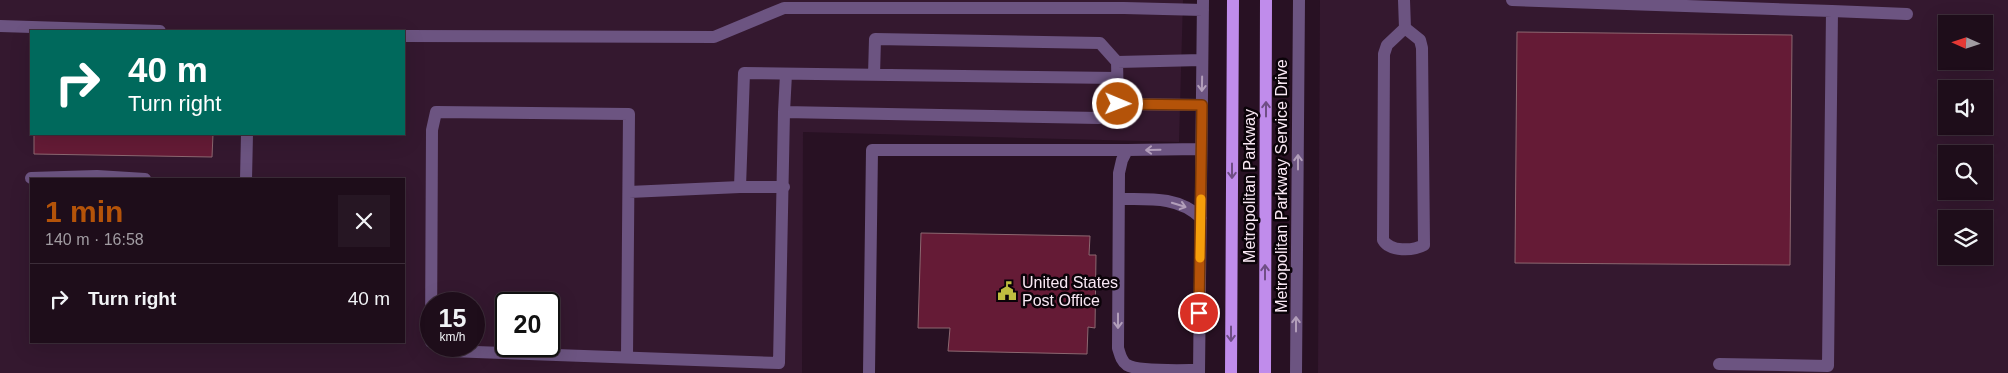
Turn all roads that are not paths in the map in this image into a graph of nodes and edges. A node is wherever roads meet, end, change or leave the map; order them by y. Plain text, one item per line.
1 (1232, 0) edge
2 (1266, 0) edge
3 (1299, 0) edge
4 (1404, 0) edge
5 (1512, 0) edge
6 (1678, 3) edge
7 (1124, 4) edge
8 (1203, 5) edge
9 (1832, 11) junction
10 (1907, 14) dead end
11 (0, 26) edge
12 (1405, 28) junction
13 (128, 30) edge
14 (405, 36) edge
15 (1202, 60) junction
16 (1117, 62) junction
17 (786, 74) junction
18 (874, 75) junction
19 (1118, 78) junction
20 (1118, 104) junction
21 (1202, 105) junction
22 (784, 112) junction
23 (247, 135) edge
24 (1201, 149) junction
25 (1127, 150) junction
26 (31, 178) edge
27 (129, 178) edge
28 (246, 178) edge
29 (740, 187) junction
30 (784, 187) junction
31 (629, 192) junction
32 (1119, 199) junction
33 (1200, 218) junction
34 (431, 292) edge
35 (485, 352) edge
36 (627, 356) junction
37 (1719, 364) dead end
38 (1122, 368) edge
39 (1199, 372) edge
40 (869, 373) edge
41 (1231, 373) edge
42 (1264, 373) edge
43 (1296, 373) edge

1 -> 41 main road, Metropolitan Parkway
42 -> 2 main road, Metropolitan Parkway
43 -> 3 street, Metropolitan Parkway Service Drive
4 - 12 street
5 - 6 street
6 - 9 street
7 - 8 street
7 - 14 street
8 - 15 street
9 - 10 street
9 - 37 street
11 - 13 street
12 - 12 street
15 - 16 street
15 -> 21 street
16 - 18 street
16 - 19 street
17 - 18 street
17 - 22 street
17 - 29 street
18 - 19 street
19 - 20 street
20 - 21 street
20 - 22 street
21 - 24 street
22 - 30 street
23 - 28 street
24 -> 25 street
24 - 33 street
25 - 32 street
25 - 40 street
26 - 27 street
29 - 30 street
29 - 31 street
30 - 36 street
31 - 34 street
31 - 36 street
32 -> 33 street
32 -> 38 street
33 - 39 street
35 - 36 street
38 - 39 street

